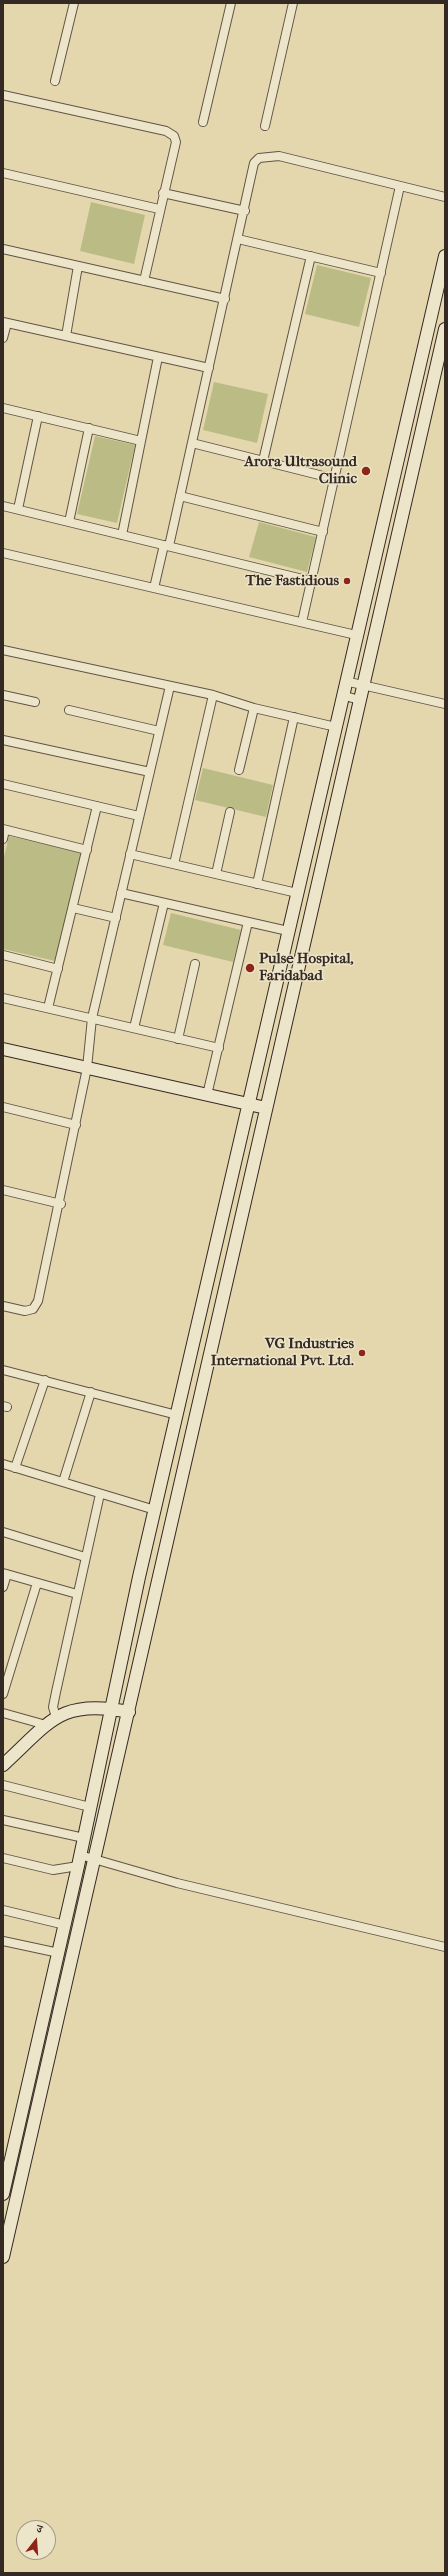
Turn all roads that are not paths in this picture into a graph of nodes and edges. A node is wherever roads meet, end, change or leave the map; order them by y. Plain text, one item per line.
1 (74, 3) edge
2 (231, 3) edge
3 (293, 3) edge
4 (55, 81) dead end
5 (3, 95) edge
6 (203, 122) dead end
7 (265, 126) dead end
8 (3, 172) edge
9 (400, 186) junction
10 (163, 192) junction
11 (445, 197) edge
12 (159, 209) junction
13 (245, 211) junction
14 (238, 239) junction
15 (3, 249) edge
16 (311, 256) junction
17 (445, 256) edge
18 (78, 266) junction
19 (381, 273) junction
20 (144, 281) junction
21 (225, 299) junction
22 (5, 323) edge
23 (445, 329) edge
24 (66, 336) junction
25 (3, 338) edge
26 (158, 357) junction
27 (209, 368) junction
28 (3, 408) edge
29 (38, 416) junction
30 (89, 428) junction
31 (141, 440) junction
32 (192, 443) junction
33 (263, 461) junction
34 (335, 479) junction
35 (180, 496) junction
36 (3, 506) edge
37 (18, 509) junction
38 (69, 522) junction
39 (322, 532) junction
40 (122, 535) junction
41 (166, 546) junction
42 (3, 553) edge
43 (311, 581) junction
44 (154, 588) junction
45 (302, 622) junction
46 (356, 635) junction
47 (3, 650) edge
48 (345, 681) junction
49 (362, 685) junction
50 (170, 686) junction
51 (3, 695) edge
52 (213, 695) junction
53 (342, 695) junction
54 (359, 700) junction
55 (34, 702) dead end
56 (445, 704) edge
57 (254, 708) junction
58 (69, 710) dead end
59 (294, 717) junction
60 (336, 727) junction
61 (159, 731) junction
62 (3, 740) edge
63 (239, 770) dead end
64 (150, 772) junction
65 (3, 784) edge
66 (98, 806) junction
67 (230, 812) dead end
68 (139, 816) junction
69 (4, 829) edge
70 (3, 839) edge
71 (87, 850) junction
72 (130, 854) junction
73 (174, 864) junction
74 (216, 874) junction
75 (257, 884) junction
76 (121, 893) junction
77 (296, 893) junction
78 (164, 903) junction
79 (73, 908) junction
80 (116, 918) junction
81 (248, 922) junction
82 (288, 931) junction
83 (3, 955) edge
84 (195, 964) dead end
85 (58, 969) junction
86 (3, 998) edge
87 (48, 1008) junction
88 (92, 1018) junction
89 (134, 1028) junction
90 (178, 1039) junction
91 (219, 1048) junction
92 (3, 1049) edge
93 (87, 1068) junction
94 (208, 1095) junction
95 (248, 1104) junction
96 (3, 1107) edge
97 (266, 1108) junction
98 (76, 1125) junction
99 (3, 1190) edge
100 (61, 1204) junction
101 (3, 1306) edge
102 (3, 1370) edge
103 (45, 1380) junction
104 (91, 1392) junction
105 (177, 1415) junction
106 (3, 1464) edge
107 (15, 1468) junction
108 (63, 1482) junction
109 (100, 1494) junction
110 (155, 1510) junction
111 (3, 1532) edge
112 (85, 1557) junction
113 (5, 1574) edge
114 (38, 1583) junction
115 (3, 1587) edge
116 (77, 1594) junction
117 (3, 1694) edge
118 (110, 1708) junction
119 (129, 1712) junction
120 (3, 1713) edge
121 (56, 1717) junction
122 (46, 1725) junction
123 (3, 1765) edge
124 (3, 1785) edge
125 (90, 1807) junction
126 (3, 1820) edge
127 (84, 1838) junction
128 (3, 1858) edge
129 (94, 1859) junction
130 (79, 1860) junction
131 (3, 1910) edge
132 (65, 1925) junction
133 (3, 1941) edge
134 (445, 1947) edge
135 (58, 1953) junction
136 (3, 2194) edge
137 (3, 2257) edge

1 - 4 street
2 - 6 street
3 - 7 street
5 - 10 street
8 - 12 street
9 - 11 street
9 - 13 street
9 - 19 street
10 - 12 street
10 - 13 street
12 - 20 street
13 - 14 street
14 - 16 street
14 - 21 street
15 - 18 street
16 - 19 street
16 - 33 street
17 - 46 street
18 - 20 street
18 - 24 street
19 - 34 street
20 - 21 street
21 - 27 street
22 - 24 street
22 - 25 street
23 - 49 street
24 - 26 street
26 - 27 street
26 - 31 street
27 - 32 street
28 - 29 street
29 - 30 street
29 - 37 street
30 - 31 street
30 - 38 street
31 - 40 street
32 - 33 street
32 - 35 street
33 - 34 street
34 - 39 street
35 - 39 street
35 - 41 street
36 - 37 street
37 - 38 street
38 - 40 street
39 - 43 street
40 - 41 street
41 - 43 street
41 - 44 street
42 - 44 street
43 - 45 street
44 - 45 street
45 - 46 street
46 - 48 street
47 - 50 street
48 - 49 street
48 - 53 street
49 - 54 street
49 - 56 street
50 - 52 street
50 - 61 street
51 - 55 street
52 - 57 street
52 - 73 street
53 - 54 street
53 - 60 street
54 - 97 street
57 - 59 street
57 - 63 street
58 - 61 street
59 - 60 street
59 - 75 street
60 - 77 street
61 - 64 street
62 - 64 street
64 - 68 street
65 - 66 street
66 - 68 street
66 - 71 street
67 - 74 street
68 - 72 street
69 - 70 street
69 - 71 street
71 - 79 street
72 - 73 street
72 - 76 street
73 - 74 street
74 - 75 street
75 - 77 street
76 - 78 street
76 - 80 street
77 - 82 street
78 - 81 street
78 - 89 street
79 - 80 street
79 - 85 street
80 - 88 street
81 - 82 street
81 - 91 street
82 - 95 street
83 - 85 street
84 - 90 street
85 - 87 street
86 - 87 street
87 - 88 street
88 - 89 street
88 - 93 street
89 - 90 street
90 - 91 street
91 - 94 street
92 - 93 street
93 - 94 street
93 - 98 street
94 - 95 street
95 - 97 street
95 - 105 street
96 - 98 street
97 - 119 street
98 - 100 street
99 - 100 street
100 - 101 street
102 - 103 street
103 - 104 street
103 - 107 street
104 - 105 street
104 - 108 street
105 - 110 street
106 - 107 street
107 - 108 street
108 - 109 street
109 - 110 street
109 - 112 street
110 - 118 street
111 - 112 street
112 - 116 street
113 - 114 street
113 - 115 street
114 - 116 street
114 - 117 street
116 - 121 street
118 - 119 street
118 - 121 street
118 - 125 street
119 - 129 street
120 - 122 street
121 - 122 street
122 - 123 street
124 - 125 street
125 - 127 street
126 - 127 street
127 - 130 street
128 - 130 street
129 - 130 street
129 - 134 street
129 - 137 street
130 - 132 street
131 - 132 street
132 - 135 street
133 - 135 street
135 - 136 street

